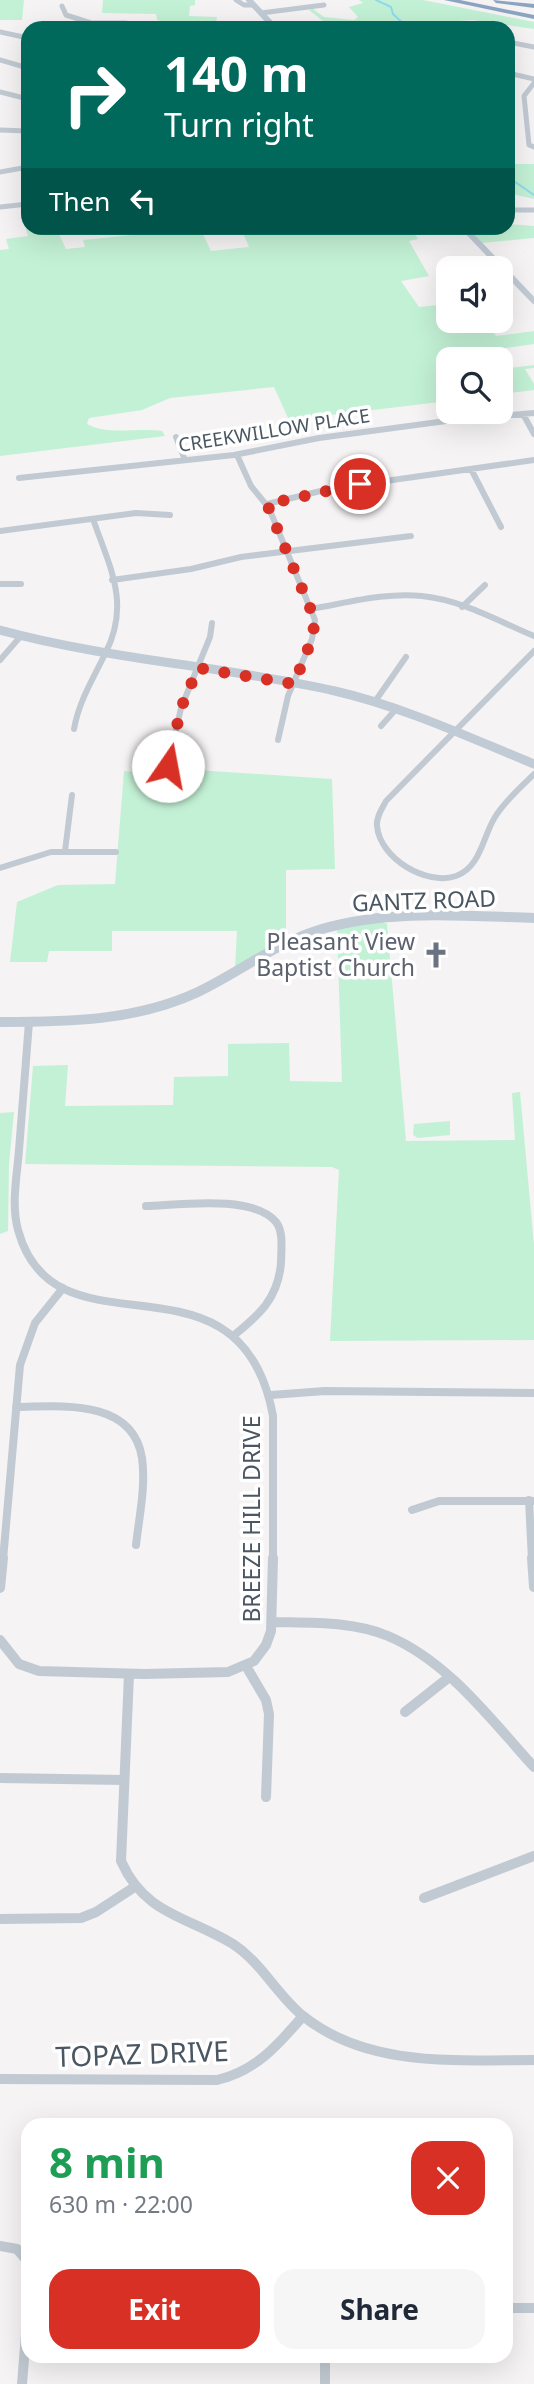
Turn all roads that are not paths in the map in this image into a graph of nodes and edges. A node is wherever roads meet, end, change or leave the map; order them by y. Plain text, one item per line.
1 (236, 0) edge
2 (448, 0) edge
3 (491, 1) edge
4 (251, 2) edge
5 (324, 5) dead end
6 (62, 6) dead end
7 (534, 7) edge
8 (261, 13) junction
9 (127, 14) dead end
10 (534, 17) edge
11 (84, 21) edge
12 (126, 21) edge
13 (268, 21) edge
14 (0, 32) edge
15 (21, 36) edge
16 (515, 43) edge
17 (534, 47) edge
18 (0, 60) edge
19 (11, 63) junction
20 (21, 66) edge
21 (0, 71) edge
22 (515, 75) edge
23 (534, 81) edge
24 (0, 92) edge
25 (21, 97) edge
26 (0, 130) edge
27 (21, 131) edge
28 (534, 147) edge
29 (21, 168) edge
30 (0, 172) edge
31 (0, 199) edge
32 (21, 205) edge
33 (1, 207) edge
34 (515, 210) edge
35 (534, 210) edge
36 (471, 235) edge
37 (534, 301) edge
38 (534, 413) edge
39 (523, 414) junction
40 (513, 415) edge
41 (436, 422) edge
42 (534, 434) edge
43 (176, 437) dead end
44 (237, 455) junction
45 (186, 460) junction
46 (534, 460) edge
47 (471, 469) junction
48 (19, 478) dead end
49 (267, 504) junction
50 (170, 515) dead end
51 (93, 519) junction
52 (501, 527) dead end
53 (0, 531) edge
54 (411, 536) dead end
55 (286, 551) junction
56 (112, 580) junction
57 (0, 584) edge
58 (20, 584) dead end
59 (485, 585) dead end
60 (462, 607) junction
61 (310, 609) junction
62 (212, 623) dead end
63 (0, 630) edge
64 (534, 636) edge
65 (20, 637) junction
66 (534, 651) edge
67 (105, 653) junction
68 (406, 657) dead end
69 (0, 660) edge
70 (198, 668) junction
71 (294, 684) junction
72 (376, 701) junction
73 (397, 708) junction
74 (381, 726) dead end
75 (75, 729) dead end
76 (455, 731) junction
77 (278, 740) dead end
78 (534, 764) edge
79 (168, 766) dead end
80 (534, 774) edge
81 (72, 795) dead end
82 (65, 851) junction
83 (116, 852) dead end
84 (0, 868) edge
85 (534, 918) edge
86 (0, 1022) edge
87 (29, 1022) junction
88 (146, 1206) dead end
89 (63, 1288) junction
90 (233, 1336) junction
91 (534, 1393) edge
92 (271, 1395) junction
93 (16, 1407) junction
94 (531, 1501) edge
95 (412, 1510) dead end
96 (136, 1545) dead end
97 (534, 1587) edge
98 (0, 1588) edge
99 (272, 1622) junction
100 (2, 1644) edge
101 (246, 1666) junction
102 (129, 1674) junction
103 (448, 1678) junction
104 (405, 1713) dead end
105 (534, 1767) edge
106 (0, 1779) edge
107 (124, 1780) junction
108 (266, 1797) dead end
109 (534, 1856) edge
110 (133, 1888) junction
111 (424, 1898) dead end
112 (0, 1919) edge
113 (303, 2016) junction
114 (534, 2060) edge
115 (0, 2079) edge
116 (0, 2246) edge
117 (21, 2252) edge
118 (513, 2308) edge
119 (534, 2308) edge
120 (24, 2363) edge
121 (325, 2363) edge
122 (22, 2384) edge
123 (325, 2384) edge

1 - 4 street
2 - 10 highway
3 - 7 highway
4 - 8 main road
5 - 8 street
6 - 11 street
8 - 13 main road
9 - 12 street
14 - 15 street
16 - 17 street
18 - 19 street
19 - 20 street
19 - 21 street
22 - 23 street
23 - 28 street
24 - 25 street
26 - 27 street
29 - 30 street
31 - 33 street
32 - 33 street
34 - 35 street
36 - 37 main road
38 - 39 street, CREEKWILLOW PLACE
39 - 40 street, CREEKWILLOW PLACE
39 - 42 street
41 - 44 street, CREEKWILLOW PLACE
43 - 45 street
44 - 45 street, CREEKWILLOW PLACE
44 - 49 street
45 - 48 street, CREEKWILLOW PLACE
46 - 47 street
47 - 49 street
47 - 52 street
49 - 55 street
50 - 51 street
51 - 53 street
51 - 56 street
54 - 55 street
55 - 56 street
55 - 61 street
56 - 67 street
57 - 58 street
59 - 60 street
60 - 61 street
60 - 64 street
61 - 71 street
62 - 70 street
63 - 65 main road
65 - 67 main road
65 - 69 street
66 - 76 street
67 - 70 main road
67 - 75 street
68 - 72 street
70 - 71 main road
70 - 79 street
71 - 72 main road
71 - 77 street
72 - 73 main road
73 - 74 street
73 - 76 main road
76 - 78 main road
76 - 80 street
81 - 82 street
82 - 83 street
82 - 84 street
85 - 87 main road, GANTZ ROAD
86 - 87 main road, GANTZ ROAD
87 - 89 street, BREEZE HILL DRIVE
88 - 90 street
89 - 90 street, BREEZE HILL DRIVE
89 - 93 street
90 - 92 street, BREEZE HILL DRIVE
91 - 92 street
92 - 99 street, BREEZE HILL DRIVE
93 - 96 street
93 - 98 street
94 - 95 street
94 - 97 street
99 - 101 street, BREEZE HILL DRIVE
99 - 103 street
100 - 102 street
101 - 102 street
101 - 108 street
102 - 107 street
103 - 104 street
103 - 105 street
106 - 107 street
107 - 110 street
109 - 111 street
110 - 112 street
110 - 113 street
113 - 114 street
113 - 115 street, TOPAZ DRIVE
116 - 117 street
118 - 119 street
120 - 122 street
121 - 123 street

